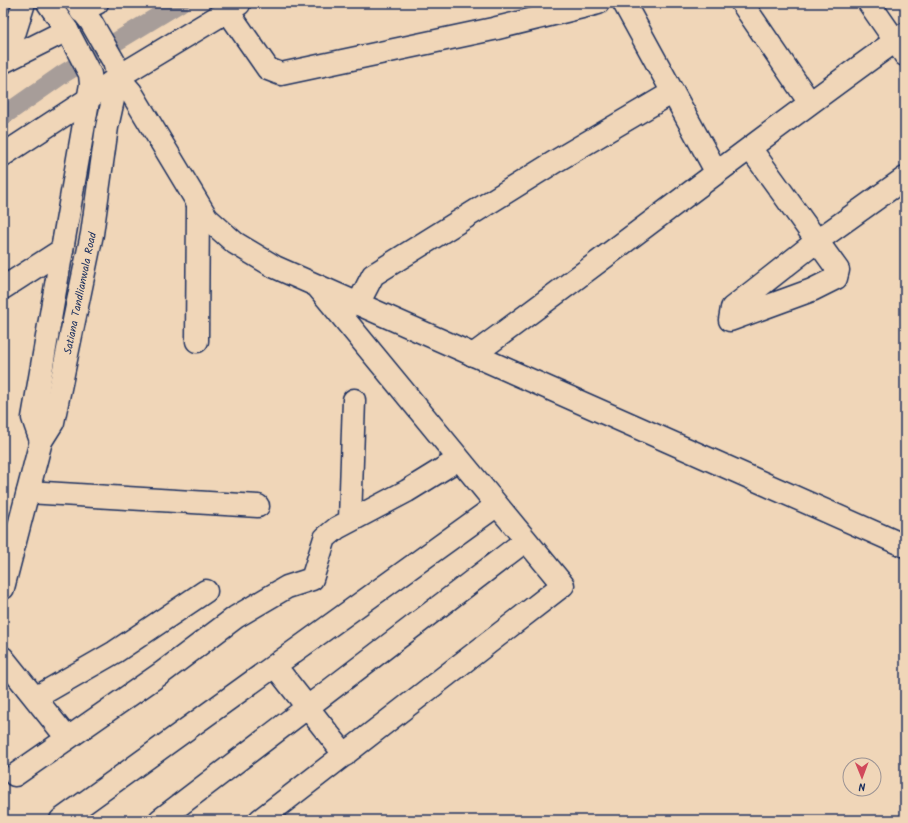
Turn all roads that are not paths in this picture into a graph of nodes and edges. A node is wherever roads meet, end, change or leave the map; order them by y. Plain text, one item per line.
1 (24, 3) edge
2 (48, 3) edge
3 (598, 3) edge
4 (624, 3) edge
5 (742, 3) edge
6 (869, 3) edge
7 (233, 7) edge
8 (86, 10) edge
9 (69, 34) junction
10 (902, 44) edge
11 (5, 61) edge
12 (116, 69) junction
13 (673, 92) junction
14 (88, 100) junction
15 (810, 103) junction
16 (750, 148) junction
17 (3, 155) edge
18 (717, 173) junction
19 (905, 178) edge
20 (198, 204) junction
21 (817, 241) junction
22 (62, 250) junction
23 (316, 286) junction
24 (3, 288) edge
25 (358, 304) junction
26 (196, 341) dead end
27 (473, 355) junction
28 (354, 400) dead end
29 (41, 442) junction
30 (458, 459) junction
31 (28, 492) junction
32 (497, 505) junction
33 (258, 506) dead end
34 (350, 520) junction
35 (526, 540) junction
36 (905, 546) edge
37 (3, 588) edge
38 (206, 591) dead end
39 (3, 658) edge
40 (275, 666) junction
41 (35, 698) junction
42 (308, 707) junction
43 (67, 738) junction
44 (345, 755) junction
45 (15, 775) dead end
46 (61, 820) edge
47 (160, 820) edge
48 (260, 820) edge

1 - 11 street
2 - 9 street
3 - 7 street
4 - 13 street
5 - 15 street
6 - 10 street
7 - 12 street
8 - 12 street
9 - 11 street
9 - 14 street
10 - 15 street
12 - 14 street
12 - 20 street
12 - 29 street, Satiana Tandlianwala Road
13 - 18 street
13 - 25 street
14 - 17 street
14 - 22 street
15 - 16 street
16 - 18 street
16 - 21 street
18 - 27 street
19 - 21 street
20 - 23 street
20 - 26 street
21 - 21 street
22 - 24 street
22 - 29 street
23 - 25 street
23 - 30 street
25 - 27 street
27 - 36 street
28 - 34 street
29 - 31 street, Satiana Tandlianwala Road
30 - 32 street
30 - 34 street
31 - 33 street
31 - 37 street, Satiana Tandlianwala Road
32 - 35 street
32 - 40 street
34 - 43 street
35 - 42 street
35 - 44 street
38 - 41 street
39 - 41 street
40 - 42 street
40 - 46 street
41 - 43 street
42 - 44 street
42 - 47 street
43 - 45 street
44 - 48 street

